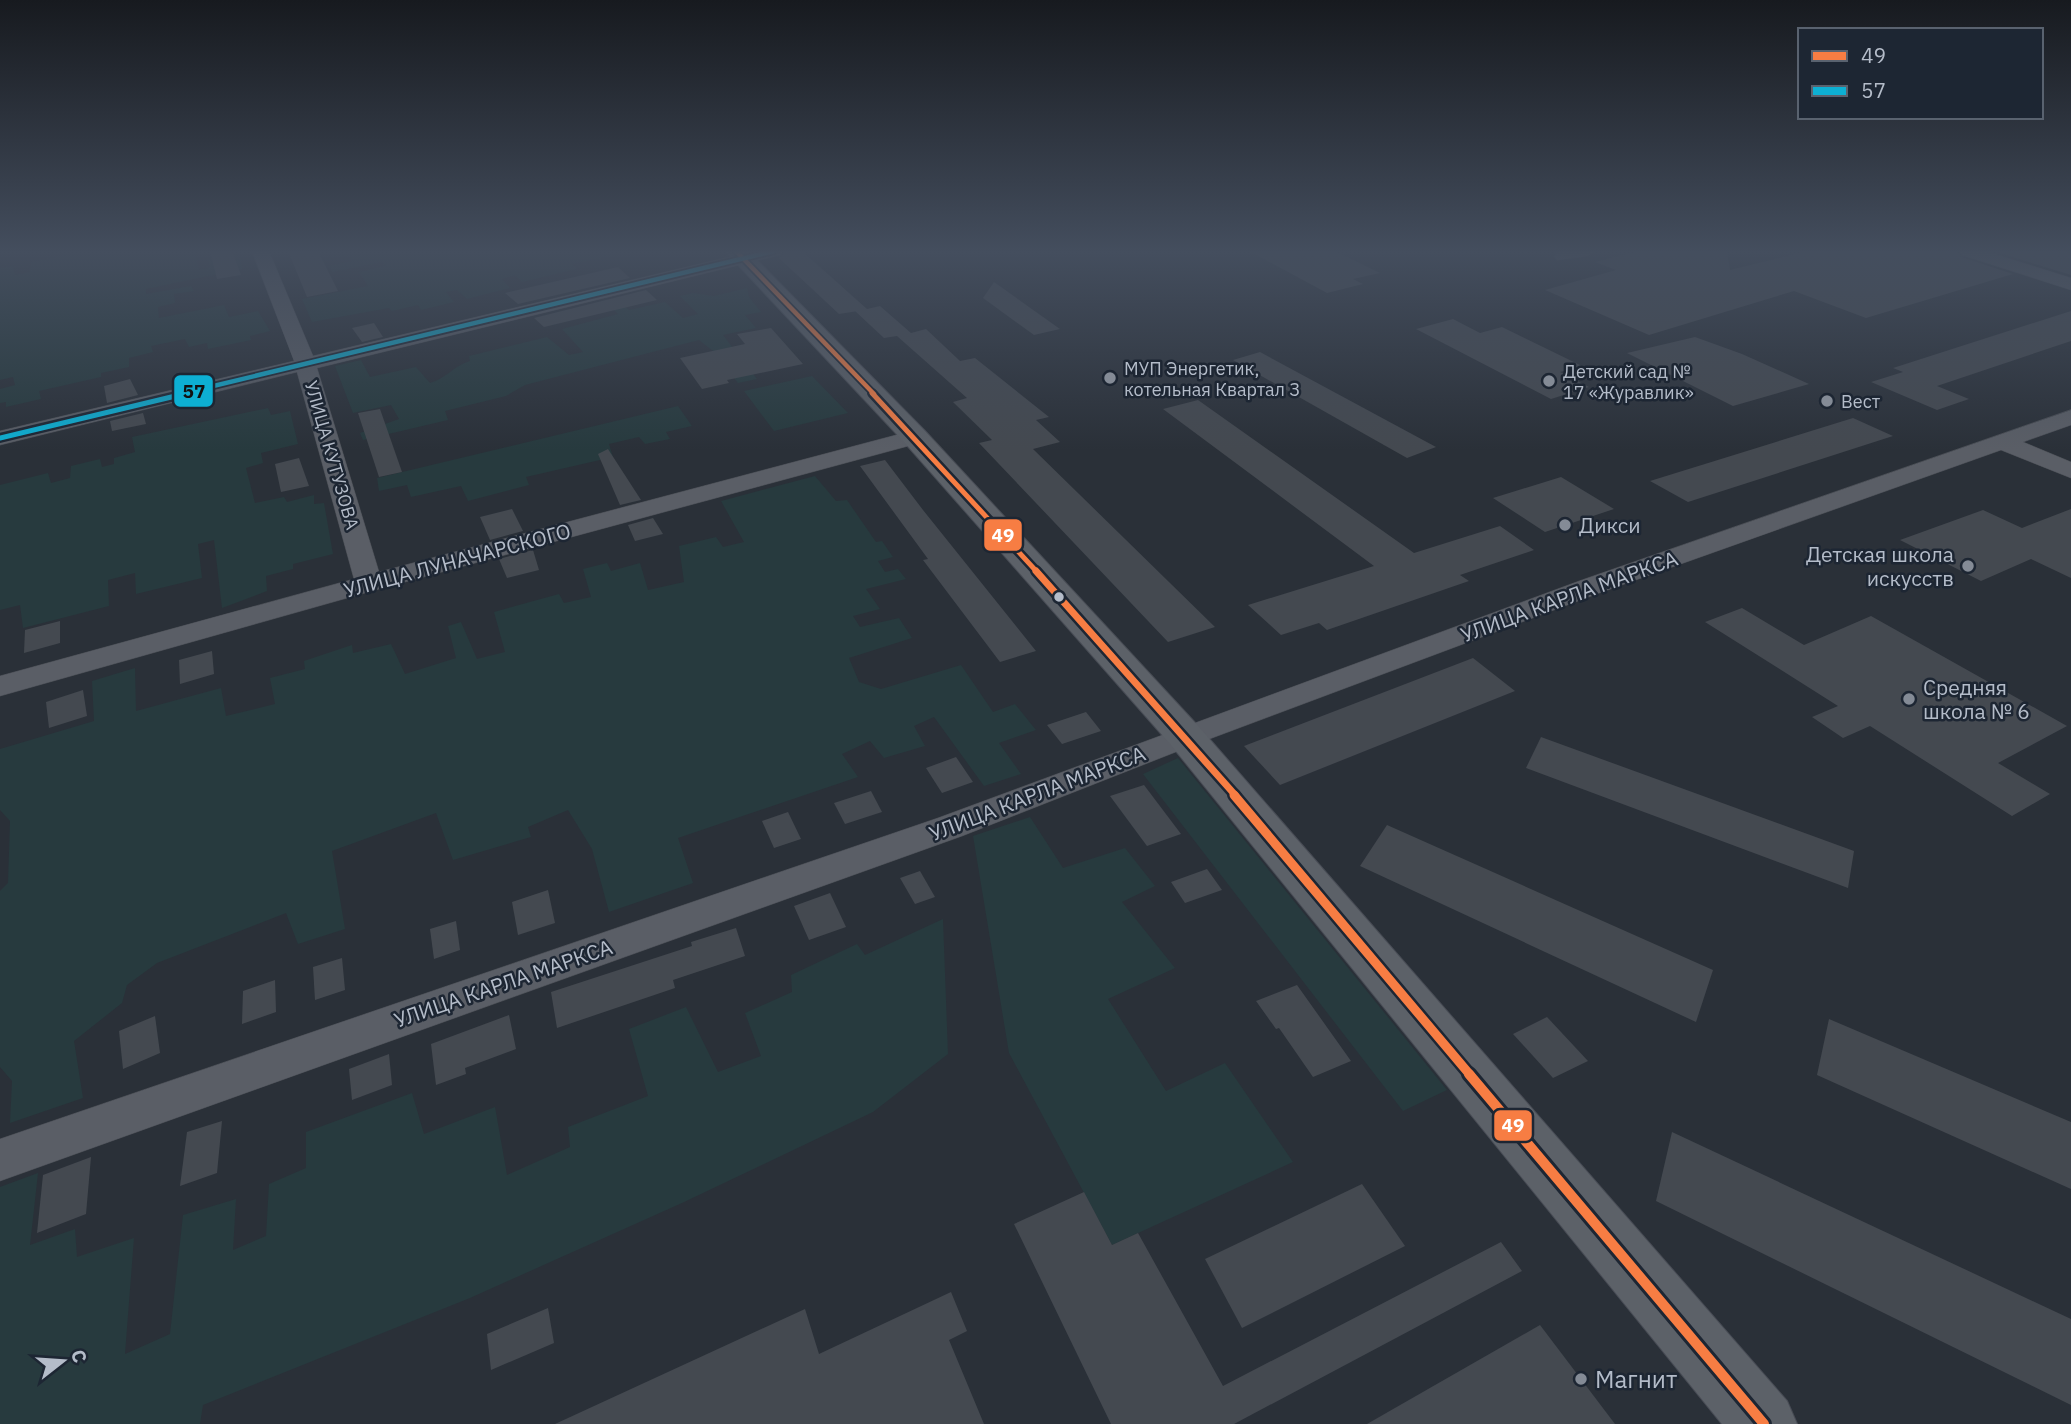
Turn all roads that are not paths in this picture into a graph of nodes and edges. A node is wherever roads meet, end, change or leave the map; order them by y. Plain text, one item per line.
1 (287, 317) edge
2 (490, 317) edge
3 (809, 317) edge
4 (305, 363) junction
5 (2071, 417) edge
6 (915, 437) junction
7 (0, 438) edge
8 (2003, 442) junction
9 (2071, 471) edge
10 (369, 583) junction
11 (0, 686) edge
12 (1185, 736) junction
13 (0, 1160) edge
14 (1764, 1424) edge

1 - 4 street, УЛИЦА КУТУЗОВА
2 - 4 street
3 - 6 main road
4 - 7 street
4 - 10 street, УЛИЦА КУТУЗОВА
5 - 8 street, УЛИЦА КАРЛА МАРКСА
6 - 10 street, УЛИЦА ЛУНАЧАРСКОГО
6 - 12 main road
8 - 9 street
8 - 12 street, УЛИЦА КАРЛА МАРКСА
10 - 11 street, УЛИЦА ЛУНАЧАРСКОГО
12 - 13 street, УЛИЦА КАРЛА МАРКСА
12 - 14 main road

